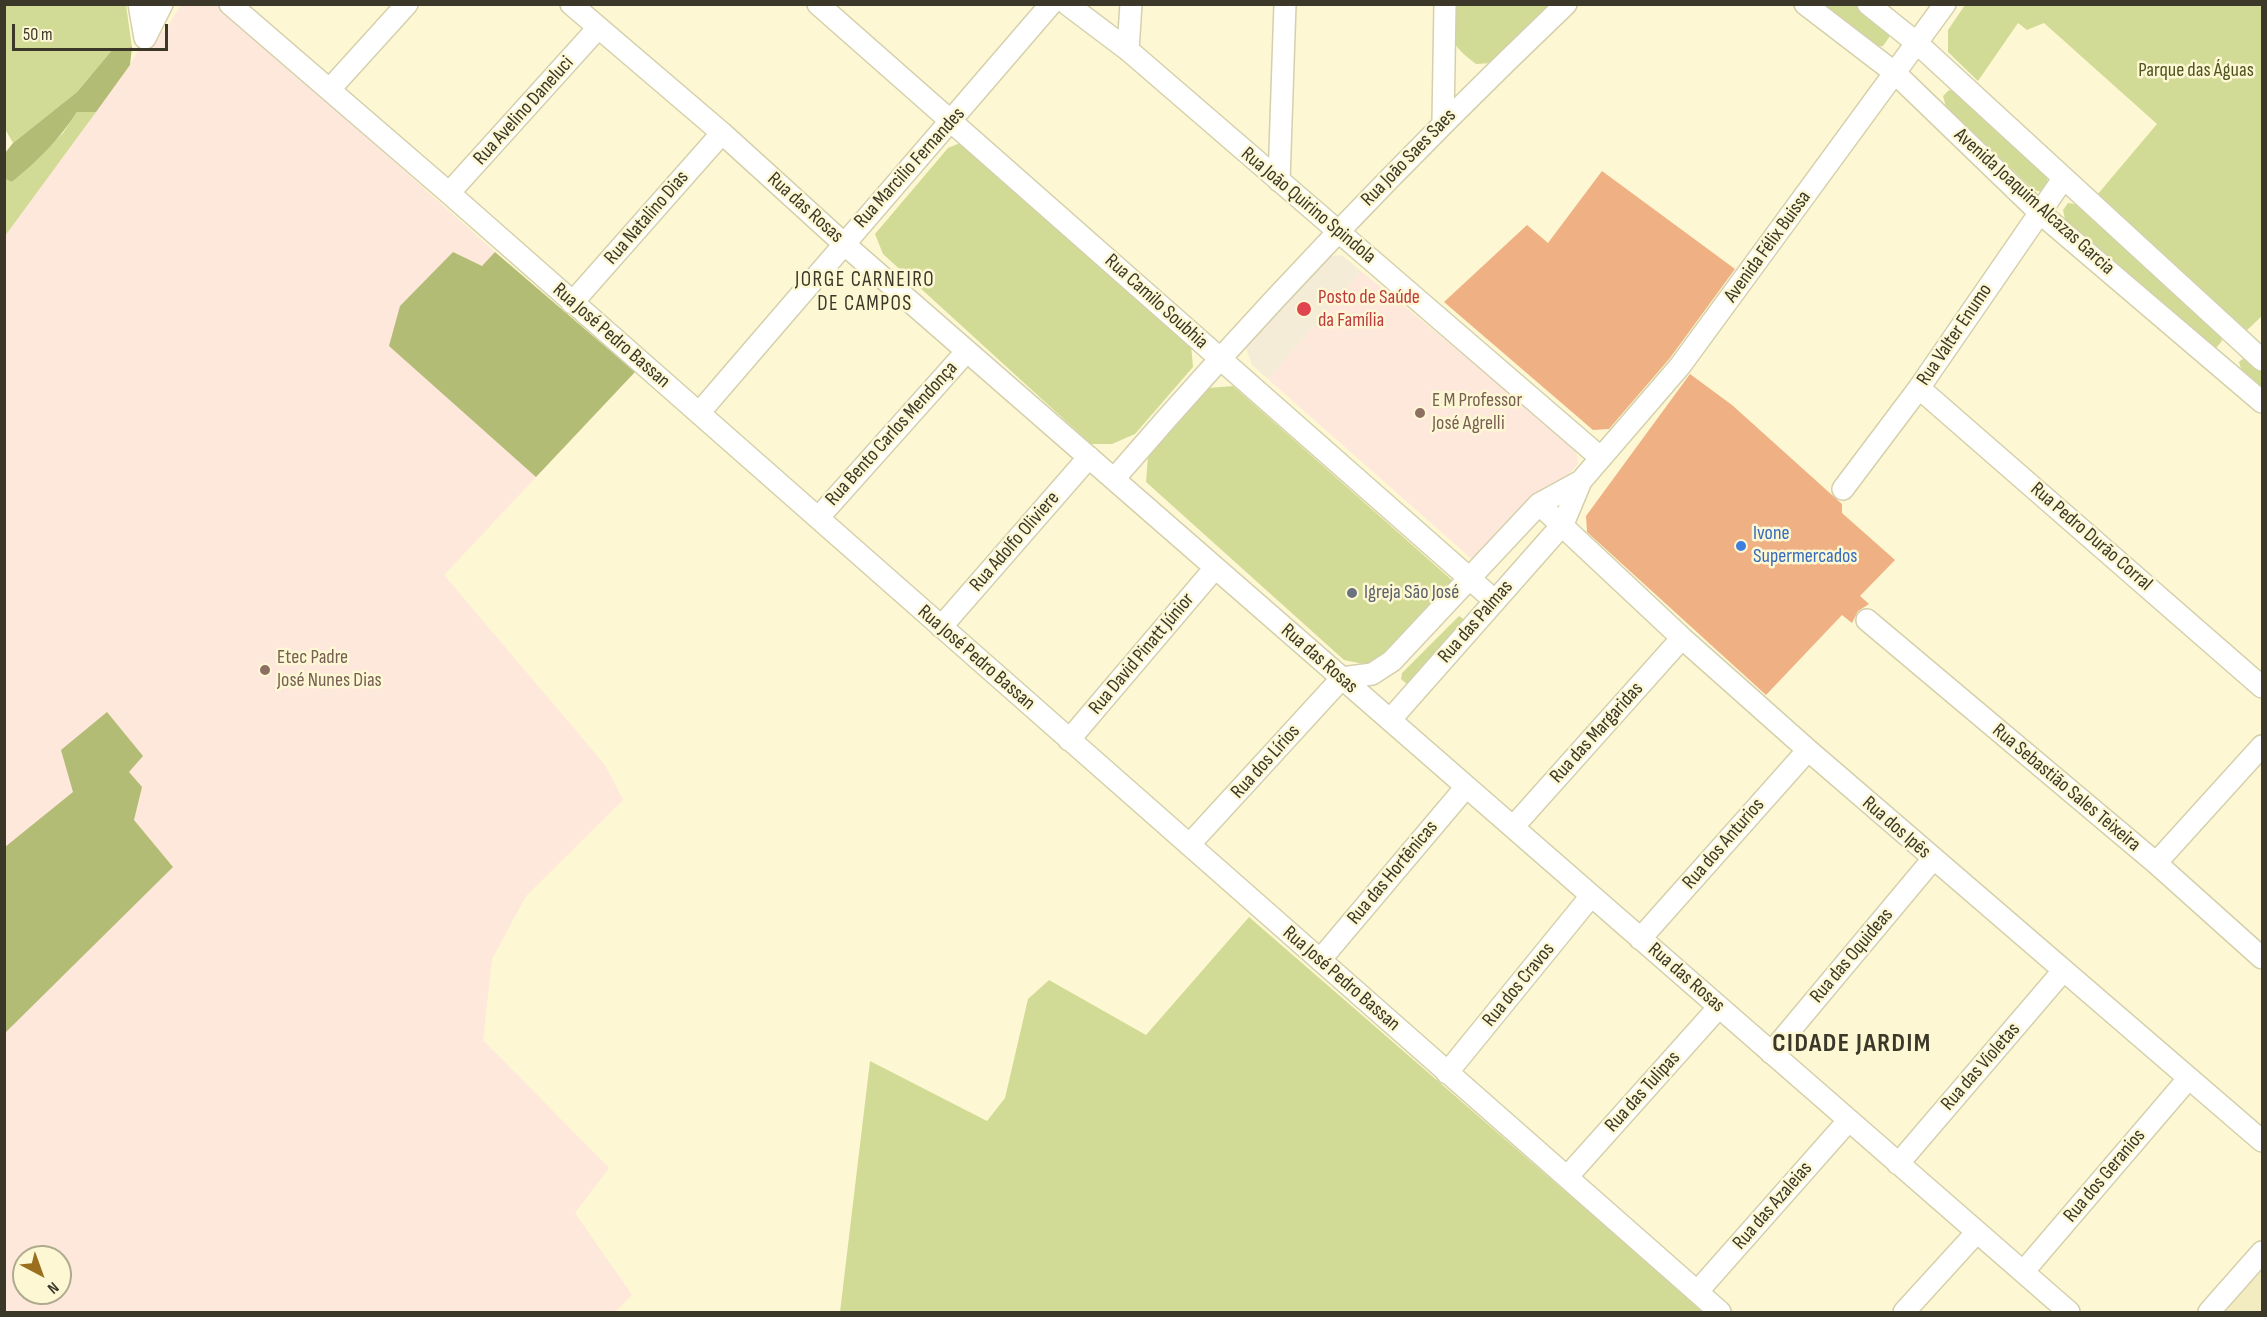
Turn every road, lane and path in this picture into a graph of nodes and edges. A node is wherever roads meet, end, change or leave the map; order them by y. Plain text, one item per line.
1 (139, 4) edge
2 (162, 4) edge
3 (230, 4) edge
4 (407, 4) edge
5 (571, 4) edge
6 (818, 4) edge
7 (1050, 4) edge
8 (1066, 4) edge
9 (1131, 4) edge
10 (1285, 4) edge
11 (1445, 4) edge
12 (1566, 4) edge
13 (1805, 4) edge
14 (1868, 4) edge
15 (1945, 4) edge
16 (598, 28) junction
17 (1918, 44) junction
18 (1128, 50) junction
19 (1895, 73) junction
20 (330, 89) junction
21 (953, 121) junction
22 (1443, 122) junction
23 (722, 133) junction
24 (2063, 180) junction
25 (1279, 181) junction
26 (449, 193) junction
27 (2039, 212) junction
28 (1338, 230) junction
29 (843, 243) junction
30 (572, 303) junction
31 (2238, 338) junction
32 (967, 351) junction
33 (1219, 357) junction
34 (2262, 360) edge
35 (2216, 361) junction
36 (1919, 388) junction
37 (2262, 402) edge
38 (699, 413) junction
39 (1089, 457) junction
40 (1601, 458) junction
41 (1114, 479) junction
42 (1581, 482) junction
43 (1843, 489) dead end
44 (1539, 504) junction
45 (818, 518) junction
46 (1563, 524) junction
47 (1215, 568) junction
48 (1469, 577) junction
49 (1494, 600) junction
50 (1867, 620) dead end
51 (941, 627) junction
52 (1682, 638) junction
53 (1342, 678) junction
54 (2262, 687) edge
55 (1390, 720) junction
56 (1069, 740) junction
57 (2262, 746) edge
58 (1808, 750) junction
59 (1466, 787) junction
60 (1513, 827) junction
61 (1189, 845) junction
62 (1933, 860) junction
63 (2156, 863) junction
64 (1591, 896) junction
65 (1641, 939) junction
66 (2262, 958) edge
67 (1320, 960) junction
68 (2063, 971) junction
69 (1719, 1007) junction
70 (1771, 1053) junction
71 (1447, 1073) junction
72 (2188, 1079) junction
73 (1849, 1120) junction
74 (2262, 1140) edge
75 (1898, 1164) junction
76 (1567, 1178) junction
77 (1977, 1232) junction
78 (2262, 1252) edge
79 (2023, 1272) junction
80 (1697, 1292) junction
81 (1720, 1312) edge
82 (1904, 1312) edge
83 (2069, 1312) edge
84 (2209, 1312) edge

1 - 2 street
3 - 20 street, Rua José Pedro Bassan
4 - 20 street
5 - 16 street, Rua das Rosas
6 - 21 street, Rua Camilo Soubhia
7 - 21 street, Rua Marcilio Fernandes
8 - 18 street, Rua João Quirino Spindola
9 - 18 street
10 - 25 street
11 - 22 street
12 - 22 street, Rua João Saes Saes
13 - 19 street, Avenida Joaquim Alcazas Garcia
14 - 17 street, Avenida Joaquim Alcazas Garcia
15 - 17 street, Avenida Félix Buissa
16 - 23 street, Rua das Rosas
16 - 26 street, Rua Avelino Daneluci
17 - 19 street, Avenida Félix Buissa
17 - 24 street, Avenida Joaquim Alcazas Garcia
18 - 25 street, Rua João Quirino Spindola
19 - 27 street, Avenida Joaquim Alcazas Garcia
19 - 40 street, Avenida Félix Buissa
20 - 26 street, Rua José Pedro Bassan
21 - 29 street, Rua Marcilio Fernandes
21 - 33 street, Rua Camilo Soubhia
22 - 28 street, Rua João Saes Saes
23 - 29 street, Rua das Rosas
23 - 30 street, Rua Natalino Dias
24 - 27 street, Rua Valter Enumo
24 - 31 street, Avenida Joaquim Alcazas Garcia
25 - 28 street, Rua João Quirino Spindola
26 - 30 street, Rua José Pedro Bassan
27 - 35 street, Avenida Joaquim Alcazas Garcia
27 - 36 street, Rua Valter Enumo
28 - 33 street, Rua João Saes Saes
28 - 40 street, Rua João Quirino Spindola
29 - 32 street, Rua das Rosas
29 - 38 street, Rua Marcilio Fernandes
30 - 38 street, Rua José Pedro Bassan
31 - 34 street, Avenida Joaquim Alcazas Garcia
31 - 35 street
32 - 39 street, Rua das Rosas
32 - 45 street, Rua Bento Carlos Mendonça
33 - 41 street, Rua João Saes Saes
33 - 48 street, Rua Camilo Soubhia
35 - 37 street, Avenida Joaquim Alcazas Garcia
36 - 43 street, Rua Valter Enumo
36 - 54 street, Rua Pedro Durão Corral
38 - 45 street, Rua José Pedro Bassan
39 - 41 street, Rua das Rosas
39 - 51 street, Rua Adolfo Oliviere
40 - 42 street, Avenida Félix Buissa
41 - 47 street, Rua das Rosas
42 - 44 street, Avenida Félix Buissa
42 - 46 street, Avenida Félix Buissa
44 - 46 street, Rua dos Ipês
44 - 48 street, Rua das Palmas
45 - 51 street, Rua José Pedro Bassan
46 - 49 street, Rua das Palmas
46 - 52 street, Rua dos Ipês
47 - 53 street, Rua das Rosas
47 - 56 street, Rua David Pinatt Júnior
48 - 49 street, Rua Camilo Soubhia
48 - 53 street, Rua das Palmas
49 - 55 street, Rua das Palmas
50 - 63 street, Rua Sebastião Sales Teixeira
51 - 56 street, Rua José Pedro Bassan
52 - 58 street, Rua dos Ipês
52 - 60 street, Rua das Margaridas
53 - 55 street, Rua das Rosas
53 - 61 street, Rua dos Lírios
55 - 59 street, Rua das Rosas
56 - 61 street, Rua José Pedro Bassan
57 - 63 street
58 - 62 street, Rua dos Ipês
58 - 65 street, Rua dos Anturios
59 - 60 street, Rua das Rosas
59 - 67 street, Rua das Hortênicas
60 - 64 street, Rua das Rosas
61 - 67 street, Rua José Pedro Bassan
62 - 68 street, Rua dos Ipês
62 - 70 street, Rua das Oquideas
63 - 66 street, Rua Sebastião Sales Teixeira
64 - 65 street, Rua das Rosas
64 - 71 street, Rua dos Cravos
65 - 69 street, Rua das Rosas
67 - 71 street, Rua José Pedro Bassan
68 - 72 street, Rua dos Ipês
68 - 75 street, Rua das Violetas
69 - 70 street, Rua das Rosas
69 - 76 street, Rua das Tulipas
70 - 73 street, Rua das Rosas
71 - 76 street, Rua José Pedro Bassan
72 - 74 street, Rua dos Ipês
72 - 79 street, Rua dos Geranios
73 - 75 street, Rua das Rosas
73 - 80 street, Rua das Azaleias
75 - 77 street, Rua das Rosas
76 - 80 street, Rua José Pedro Bassan
77 - 79 street, Rua das Rosas
77 - 82 street
78 - 84 street
79 - 83 street, Rua das Rosas
80 - 81 street, Rua José Pedro Bassan

